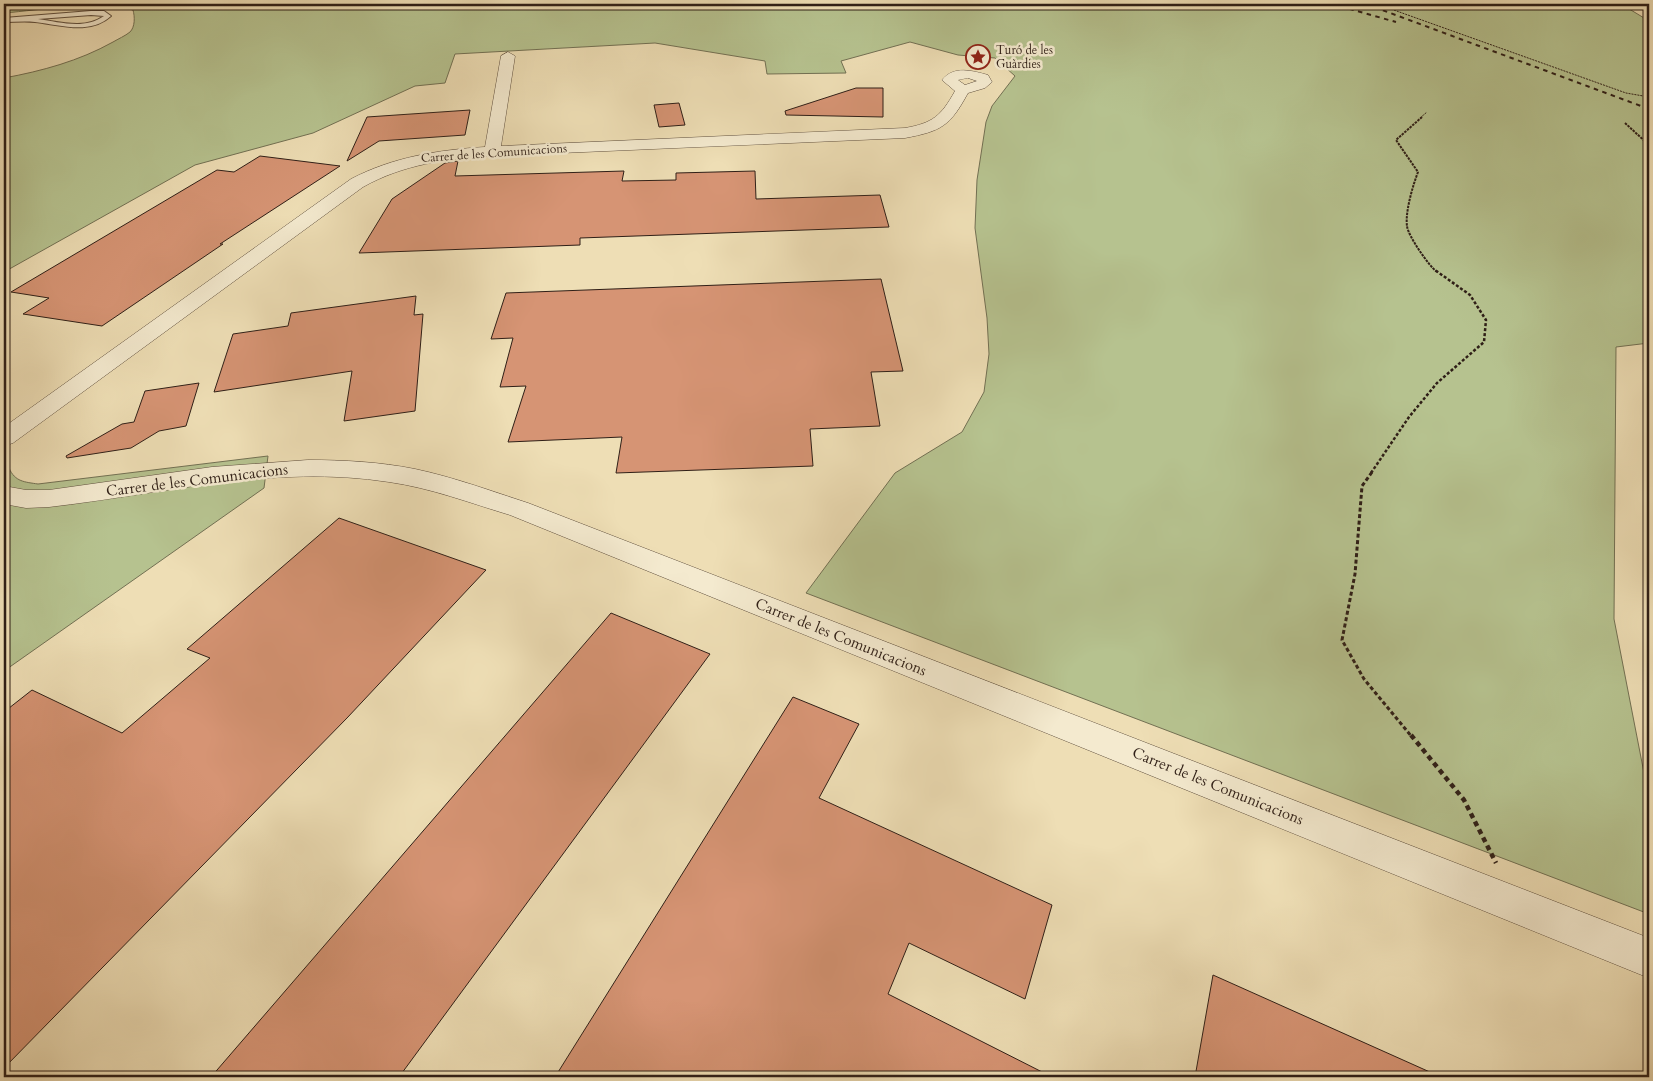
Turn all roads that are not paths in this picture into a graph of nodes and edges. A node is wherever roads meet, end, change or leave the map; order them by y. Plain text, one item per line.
1 (4, 20) edge
2 (508, 56) dead end
3 (963, 90) dead end
4 (492, 151) junction
5 (4, 438) edge
6 (4, 495) edge
7 (1649, 958) edge

1 - 1 lane
2 - 4 street
3 - 4 street, Carrer de les Comunicacions
4 - 5 street, Carrer de les Comunicacions
6 - 7 street, Carrer de les Comunicacions

